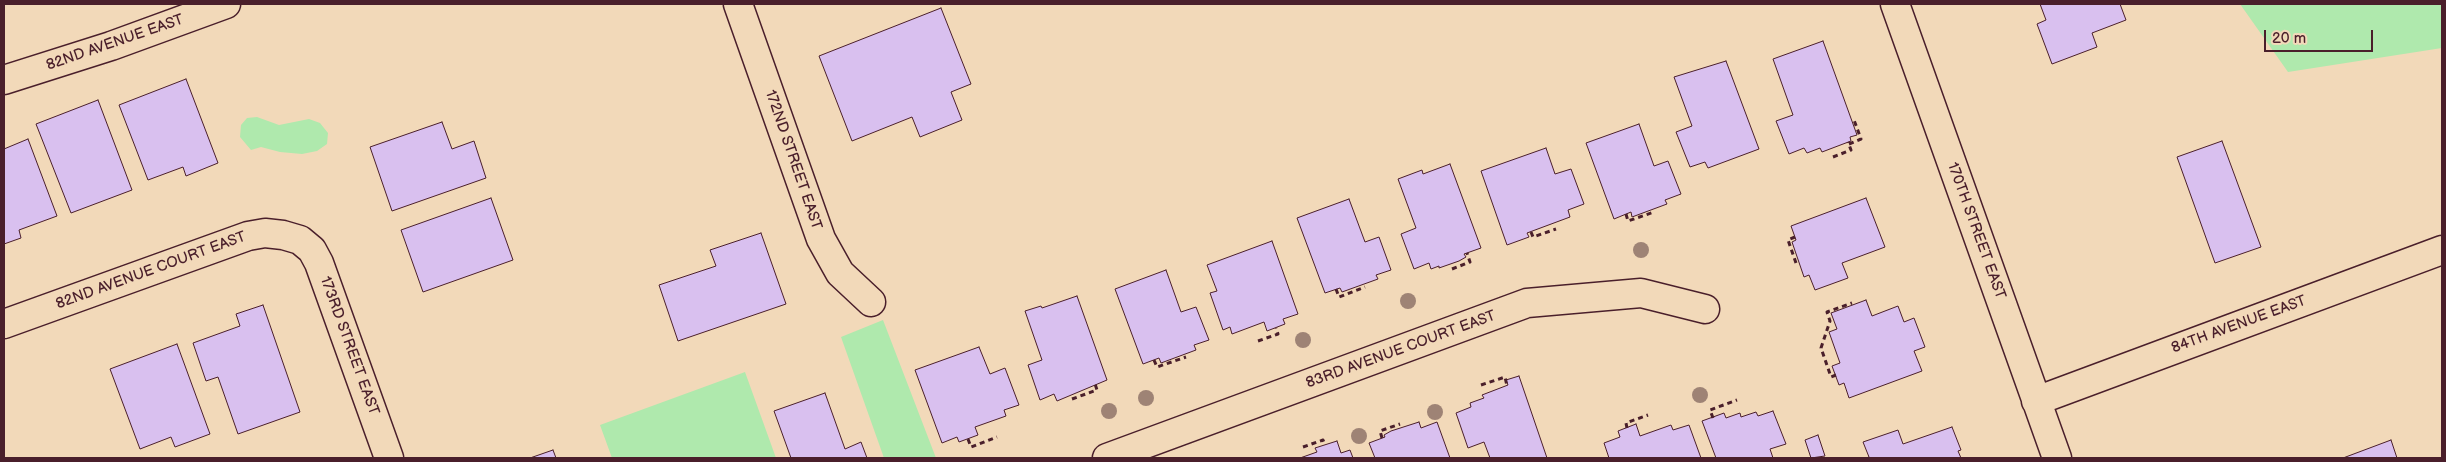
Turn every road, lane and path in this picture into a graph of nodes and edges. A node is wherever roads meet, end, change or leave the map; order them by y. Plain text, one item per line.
1 (226, 4) edge
2 (738, 4) edge
3 (1895, 4) edge
4 (4, 80) edge
5 (1854, 120) dead end
6 (1833, 157) dead end
7 (1654, 212) dead end
8 (1626, 214) dead end
9 (1556, 229) dead end
10 (1531, 232) dead end
11 (1795, 237) dead end
12 (300, 240) joint
13 (2442, 250) edge
14 (1467, 253) dead end
15 (1797, 266) dead end
16 (1452, 269) dead end
17 (1365, 286) dead end
18 (1336, 289) dead end
19 (871, 302) dead end
20 (1852, 303) dead end
21 (1705, 309) dead end
22 (4, 324) edge
23 (1276, 328) dead end
24 (1258, 341) dead end
25 (1186, 357) dead end
26 (1154, 360) dead end
27 (1836, 375) dead end
28 (1095, 384) dead end
29 (1481, 385) dead end
30 (1507, 386) dead end
31 (1072, 399) dead end
32 (1737, 400) dead end
33 (2036, 401) junction
34 (1648, 416) dead end
35 (1713, 418) dead end
36 (1400, 424) dead end
37 (1627, 428) dead end
38 (997, 437) dead end
39 (1382, 438) dead end
40 (968, 439) dead end
41 (1325, 445) dead end
42 (1303, 447) dead end
43 (389, 458) edge
44 (1106, 458) edge
45 (2057, 458) edge

1 - 4 street, 82ND AVENUE EAST
2 - 19 street, 172ND STREET EAST
3 - 33 street, 170TH STREET EAST
5 - 6 path
7 - 8 path
9 - 10 path
11 - 15 path
12 - 22 street, 82ND AVENUE COURT EAST
12 - 43 street, 173RD STREET EAST
13 - 33 street, 84TH AVENUE EAST
14 - 16 path
17 - 18 path
20 - 27 path
21 - 44 street, 83RD AVENUE COURT EAST
23 - 24 path
25 - 26 path
28 - 31 path
29 - 30 path
32 - 35 path
33 - 45 street, 170TH STREET EAST
34 - 37 path
36 - 39 path
38 - 40 path
41 - 42 path

